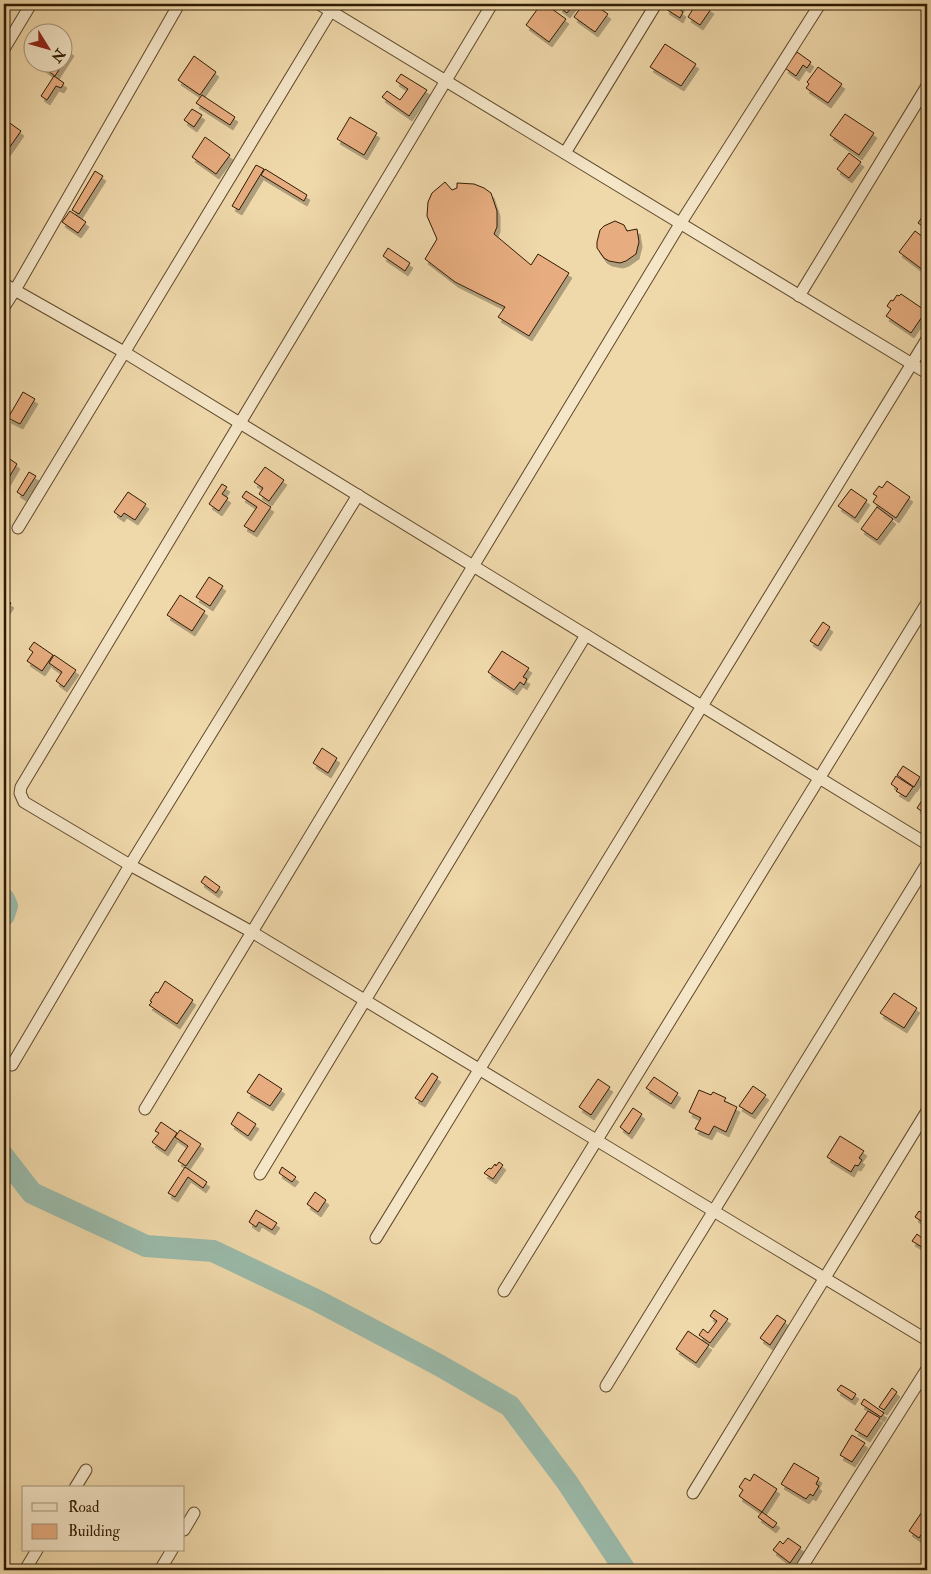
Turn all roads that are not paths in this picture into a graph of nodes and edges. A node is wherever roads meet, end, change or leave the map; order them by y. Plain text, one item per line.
1 (31, 4) edge
2 (179, 4) edge
3 (319, 4) edge
4 (492, 4) edge
5 (656, 4) edge
6 (820, 4) edge
7 (333, 7) edge
8 (4, 49) edge
9 (445, 81) junction
10 (927, 86) edge
11 (565, 154) junction
12 (680, 224) junction
13 (4, 284) edge
14 (15, 290) junction
15 (799, 296) junction
16 (4, 307) edge
17 (927, 339) edge
18 (124, 352) junction
19 (912, 364) junction
20 (927, 373) edge
21 (240, 422) junction
22 (358, 495) junction
23 (18, 528) dead end
24 (473, 566) junction
25 (927, 603) edge
26 (586, 635) junction
27 (703, 706) junction
28 (820, 778) junction
29 (927, 844) edge
30 (927, 864) edge
31 (130, 865) junction
32 (252, 932) junction
33 (365, 1000) junction
34 (12, 1065) dead end
35 (479, 1070) junction
36 (145, 1109) dead end
37 (927, 1111) edge
38 (597, 1141) junction
39 (260, 1174) dead end
40 (714, 1211) junction
41 (376, 1238) dead end
42 (825, 1278) junction
43 (504, 1291) dead end
44 (927, 1340) edge
45 (927, 1369) edge
46 (606, 1386) dead end
47 (86, 1470) dead end
48 (76, 1486) edge
49 (693, 1493) dead end
50 (194, 1513) dead end
51 (185, 1528) edge
52 (36, 1552) edge
53 (171, 1552) edge
54 (25, 1570) edge
55 (160, 1570) edge
56 (800, 1570) edge

1 - 8 street
2 - 14 street
3 - 7 street
4 - 9 street
5 - 11 street
6 - 12 street
7 - 9 street
7 - 18 street
9 - 11 street
9 - 21 street
10 - 15 street
11 - 12 street
12 - 15 street
12 - 24 street
13 - 14 street
14 - 16 street
14 - 18 street
15 - 19 street
17 - 19 street
18 - 21 street
18 - 23 street
19 - 20 street
19 - 27 street
21 - 22 street
21 - 31 street
22 - 24 street
22 - 31 street
24 - 26 street
24 - 32 street
25 - 28 street
26 - 27 street
26 - 33 street
27 - 28 street
27 - 35 street
28 - 29 street
28 - 38 street
30 - 40 street
31 - 32 street
31 - 34 street
32 - 33 street
32 - 36 street
33 - 35 street
33 - 39 street
35 - 38 street
35 - 41 street
37 - 42 street
38 - 40 street
38 - 43 street
40 - 42 street
40 - 46 street
42 - 44 street
42 - 49 street
45 - 56 street
47 - 48 street
50 - 51 street
52 - 54 street
53 - 55 street

